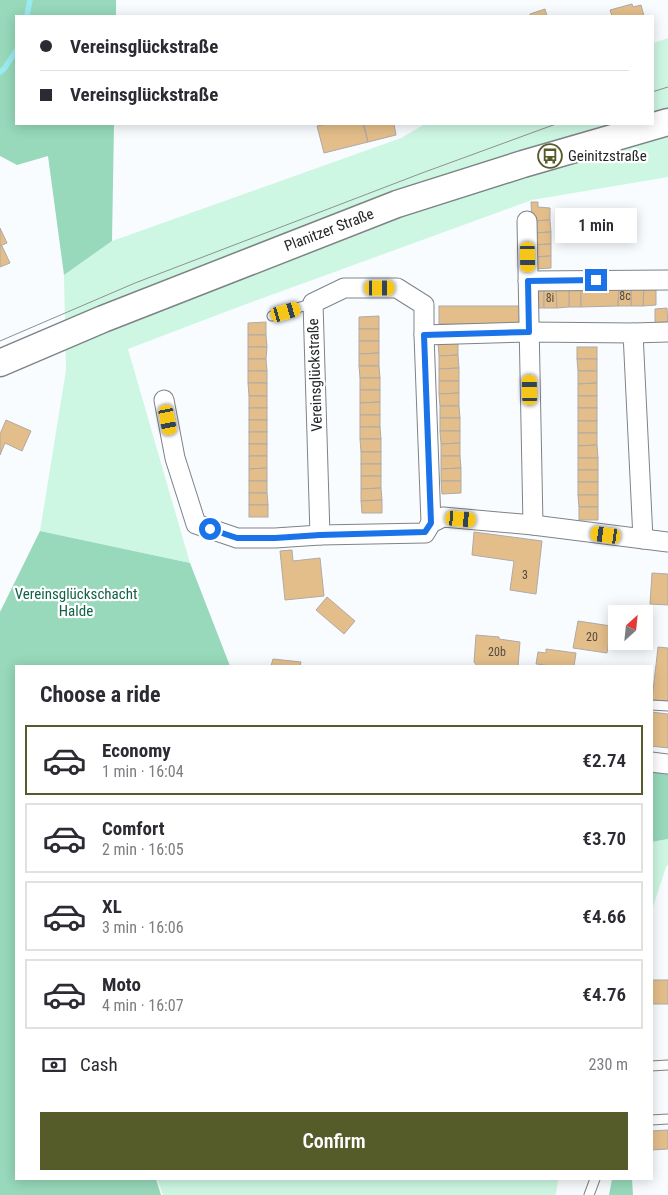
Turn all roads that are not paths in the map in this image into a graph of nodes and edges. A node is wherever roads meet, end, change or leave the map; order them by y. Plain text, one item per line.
1 (668, 122) edge
2 (527, 221) dead end
3 (668, 280) edge
4 (528, 281) junction
5 (313, 304) junction
6 (272, 316) dead end
7 (529, 332) junction
8 (668, 332) edge
9 (633, 333) junction
10 (424, 335) junction
11 (4, 358) edge
12 (164, 400) dead end
13 (431, 523) junction
14 (533, 525) junction
15 (320, 535) junction
16 (643, 540) junction
17 (668, 542) edge
18 (653, 705) edge
19 (668, 706) edge
20 (653, 762) edge
21 (668, 764) edge
22 (668, 1065) edge
23 (653, 1066) edge
24 (668, 1119) edge
25 (653, 1120) edge
26 (595, 1180) edge
27 (589, 1195) edge

1 - 11 main road, Planitzer Straße
2 - 4 street
3 - 4 street
4 - 7 street
5 - 6 lane
5 - 10 street, Vereinsglückstraße
5 - 15 street, Vereinsglückstraße
7 - 9 street
7 - 10 street
7 - 14 street
8 - 9 street
9 - 16 street
10 - 13 street, Vereinsglückstraße
12 - 15 street
13 - 14 street
13 - 15 street
14 - 16 street
16 - 17 street
18 - 19 lane
20 - 21 street
22 - 23 lane
24 - 25 lane
26 - 27 lane

